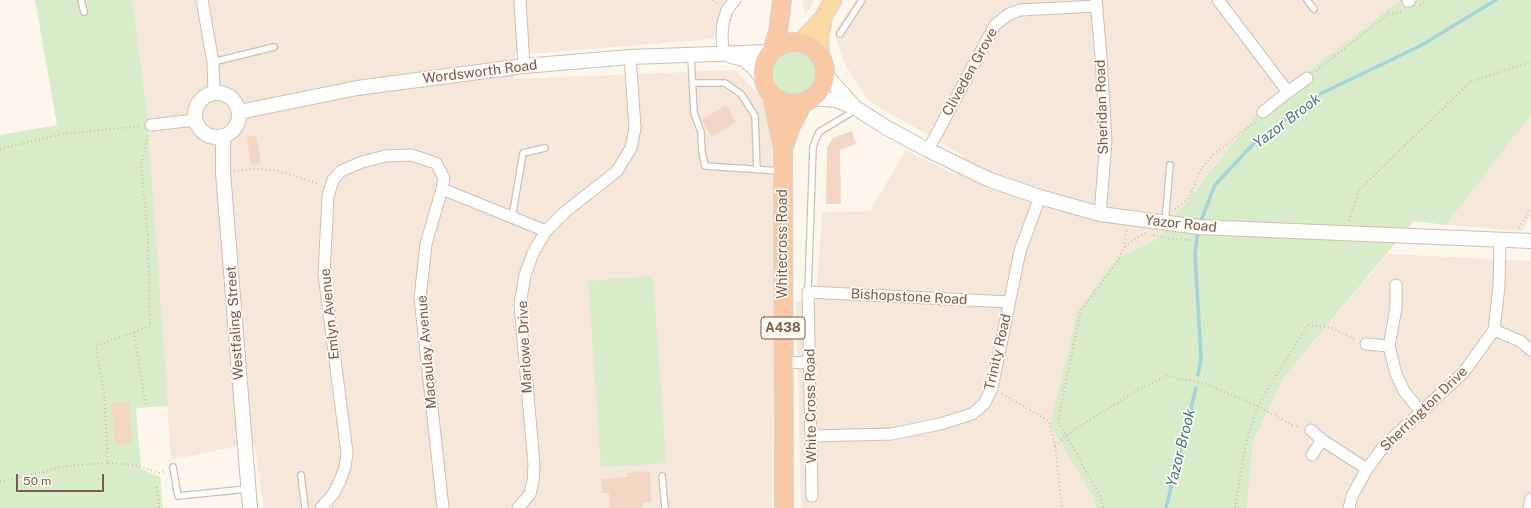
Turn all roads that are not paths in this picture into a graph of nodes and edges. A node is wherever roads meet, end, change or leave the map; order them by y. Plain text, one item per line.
1 (81, 0) edge
2 (202, 0) edge
3 (520, 0) edge
4 (735, 0) edge
5 (834, 0) edge
6 (862, 0) edge
7 (1218, 0) edge
8 (1307, 0) edge
9 (782, 3) edge
10 (1096, 3) edge
11 (1314, 8) dead end
12 (84, 12) dead end
13 (823, 18) junction
14 (840, 34) dead end
15 (798, 43) junction
16 (274, 48) dead end
17 (771, 52) junction
18 (723, 53) junction
19 (691, 54) junction
20 (630, 57) junction
21 (213, 62) junction
22 (524, 66) junction
23 (822, 66) junction
24 (1310, 77) road end
25 (763, 78) junction
26 (693, 83) junction
27 (1288, 92) junction
28 (214, 93) junction
29 (772, 96) junction
30 (807, 101) junction
31 (854, 107) junction
32 (239, 112) junction
33 (1263, 116) road end
34 (196, 120) junction
35 (150, 125) road end
36 (223, 137) junction
37 (545, 148) dead end
38 (783, 148) junction
39 (928, 150) junction
40 (1170, 165) dead end
41 (757, 170) junction
42 (782, 171) junction
43 (442, 189) junction
44 (1040, 197) junction
45 (1100, 214) junction
46 (512, 218) junction
47 (1166, 219) junction
48 (546, 231) junction
49 (1505, 240) junction
50 (1531, 241) edge
51 (1396, 285) dead end
52 (808, 292) junction
53 (1009, 302) junction
54 (1494, 330) junction
55 (1366, 344) road end
56 (1389, 346) junction
57 (1531, 350) edge
58 (784, 362) junction
59 (810, 363) junction
60 (1421, 412) junction
61 (1311, 430) road end
62 (811, 436) junction
63 (1322, 440) junction
64 (1312, 455) dead end
65 (173, 467) road end
66 (1367, 469) junction
67 (301, 475) dead end
68 (662, 476) dead end
69 (248, 489) junction
70 (812, 496) dead end
71 (1531, 499) edge
72 (250, 508) edge
73 (305, 508) edge
74 (321, 508) edge
75 (443, 508) edge
76 (518, 508) edge
77 (665, 508) edge
78 (784, 508) edge
79 (1349, 508) edge
80 (1529, 508) edge

1 - 12 lane
2 - 21 street
3 - 22 street
4 - 18 street
5 - 13 main road
6 - 14 lane
7 - 27 street
8 - 11 lane
9 - 15 highway
9 - 17 highway
10 - 39 street, Cliveden Grove
10 - 45 street, Sheridan Road
13 - 15 main road
13 - 23 main road
15 - 17 highway
15 - 23 highway
16 - 21 lane
17 - 18 street, Wordsworth Road
17 - 25 highway
18 - 19 street, Wordsworth Road
18 - 25 street, Wordsworth Road
19 - 20 street, Wordsworth Road
19 - 26 lane
20 - 22 street, Wordsworth Road
20 - 48 street, Marlowe Drive
21 - 28 street
22 - 32 street, Wordsworth Road
23 - 30 highway, A438
23 - 31 street, Yazor Road
24 - 27 street
25 - 29 highway, A438
26 - 41 lane
26 - 41 lane
27 - 33 street
28 - 32 street
28 - 34 street
29 - 30 highway
29 - 38 highway, Whitecross Road / A438
30 - 31 street, Yazor Road
30 - 38 highway, Whitecross Road / A438
31 - 39 street, Yazor Road
31 - 52 lane
32 - 36 street
34 - 35 street
34 - 36 street
36 - 69 street, Westfaling Street
37 - 46 lane
38 - 42 highway, Whitecross Road / A438
39 - 44 street, Yazor Road
40 - 47 lane
41 - 42 lane
42 - 58 highway, Whitecross Road / A438
43 - 46 street
43 - 74 street, Emlyn Avenue
43 - 75 street, Macaulay Avenue
44 - 45 street, Yazor Road
44 - 53 street, Trinity Road
45 - 47 street, Yazor Road
46 - 48 street
47 - 49 street, Yazor Road
48 - 76 street, Marlowe Drive
49 - 50 street, Yazor Road
49 - 54 street, Sherrington Drive
51 - 56 street
52 - 53 street, Bishopstone Road
52 - 59 street, White Cross Road
53 - 62 street, Trinity Road
54 - 57 street
54 - 60 street, Sherrington Drive
55 - 56 street
56 - 60 street
58 - 59 street
58 - 78 highway, Whitecross Road / A438
59 - 62 street, White Cross Road
60 - 66 street, Sherrington Drive
61 - 63 street
62 - 70 street, White Cross Road
63 - 64 street
63 - 66 street
65 - 69 lane
66 - 79 street, Sherrington Drive
67 - 73 lane
68 - 77 lane
69 - 72 street, Westfaling Street
71 - 80 street

